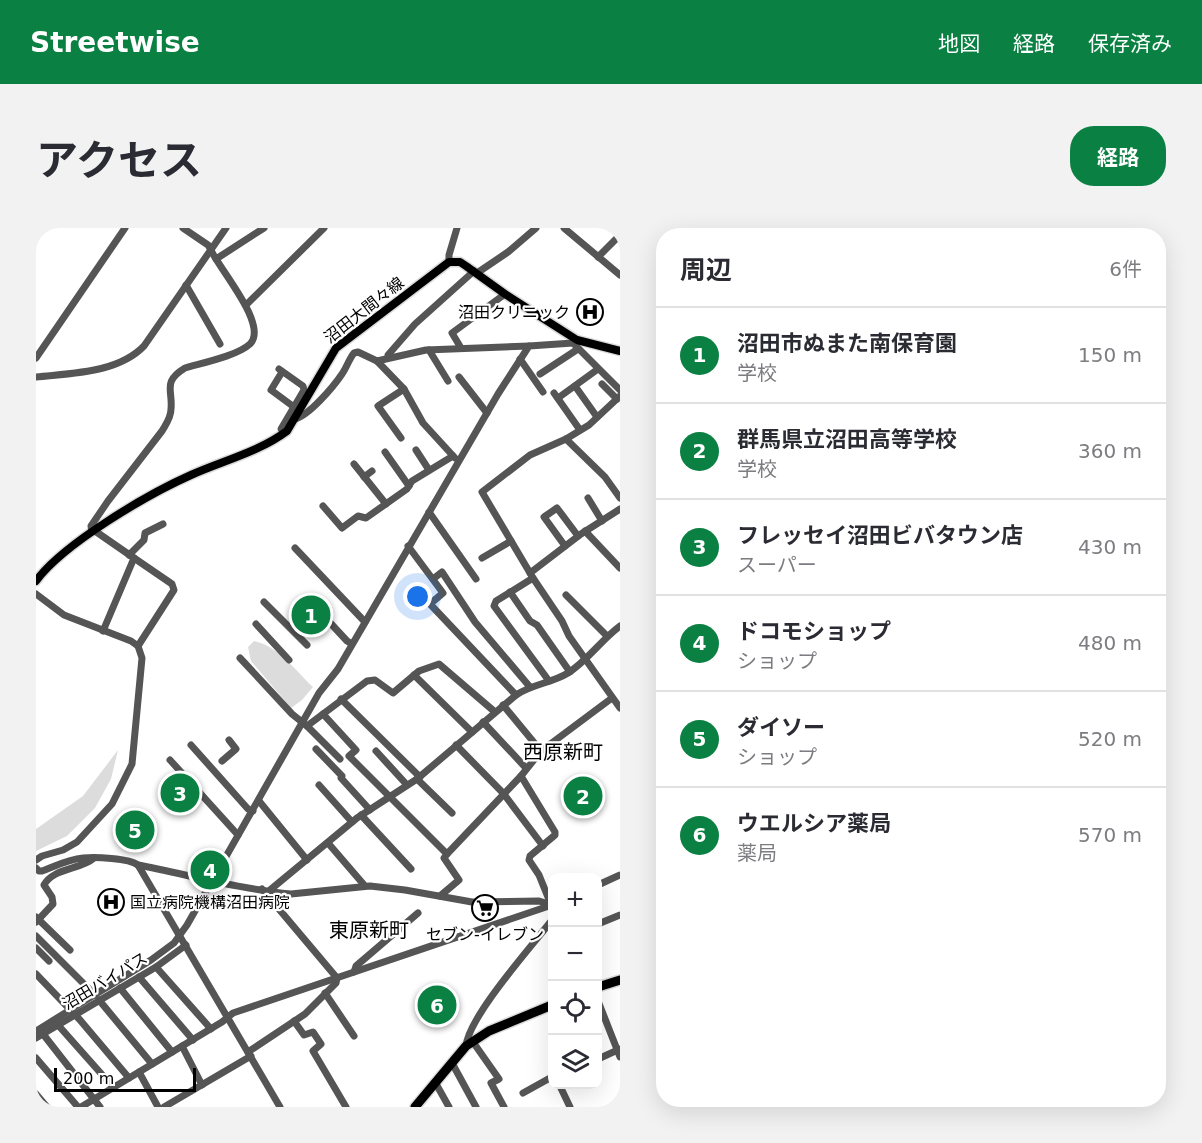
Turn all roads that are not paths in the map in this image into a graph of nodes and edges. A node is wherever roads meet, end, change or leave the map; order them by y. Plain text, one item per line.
1 (125, 228) edge
2 (183, 228) edge
3 (226, 228) edge
4 (264, 228) edge
5 (324, 228) edge
6 (457, 228) edge
7 (536, 228) edge
8 (564, 228) edge
9 (620, 235) edge
10 (212, 250) junction
11 (598, 257) junction
12 (216, 259) junction
13 (449, 262) junction
14 (475, 272) junction
15 (620, 275) edge
16 (186, 285) junction
17 (505, 294) junction
18 (246, 305) junction
19 (220, 344) dead end
20 (576, 344) junction
21 (528, 346) junction
22 (461, 348) junction
23 (429, 350) junction
24 (620, 351) edge
25 (388, 357) junction
26 (36, 358) edge
27 (520, 359) junction
28 (376, 361) junction
29 (598, 369) junction
30 (540, 374) dead end
31 (36, 376) edge
32 (459, 377) dead end
33 (448, 381) dead end
34 (602, 384) dead end
35 (574, 386) junction
36 (404, 389) junction
37 (620, 390) edge
38 (543, 392) dead end
39 (618, 398) edge
40 (294, 407) junction
41 (487, 413) junction
42 (597, 417) junction
43 (294, 419) junction
44 (580, 430) junction
45 (284, 433) junction
46 (401, 438) dead end
47 (566, 439) junction
48 (416, 450) dead end
49 (385, 452) dead end
50 (453, 456) junction
51 (458, 462) junction
52 (354, 464) dead end
53 (429, 470) junction
54 (372, 471) dead end
55 (364, 477) junction
56 (409, 486) junction
57 (588, 498) dead end
58 (620, 498) edge
59 (386, 504) junction
60 (323, 506) dead end
61 (620, 510) edge
62 (429, 512) junction
63 (602, 521) junction
64 (163, 524) dead end
65 (94, 532) junction
66 (581, 534) junction
67 (511, 542) junction
68 (408, 546) junction
69 (565, 546) junction
70 (295, 548) dead end
71 (132, 557) junction
72 (482, 558) dead end
73 (620, 568) edge
74 (531, 576) junction
75 (37, 577) edge
76 (433, 579) junction
77 (476, 579) dead end
78 (510, 592) junction
79 (36, 594) edge
80 (566, 595) dead end
81 (264, 602) dead end
82 (322, 614) dead end
83 (365, 622) junction
84 (256, 624) dead end
85 (620, 626) edge
86 (103, 631) junction
87 (607, 636) junction
88 (352, 644) junction
89 (307, 645) dead end
90 (138, 646) junction
91 (240, 658) dead end
92 (586, 659) junction
93 (290, 660) dead end
94 (570, 672) junction
95 (414, 675) junction
96 (549, 681) junction
97 (530, 687) junction
98 (516, 695) junction
99 (612, 698) junction
100 (341, 699) junction
101 (503, 705) junction
102 (620, 708) edge
103 (495, 712) junction
104 (323, 714) junction
105 (483, 722) junction
106 (305, 724) junction
107 (472, 732) junction
108 (229, 740) dead end
109 (191, 745) dead end
110 (456, 745) junction
111 (316, 749) dead end
112 (376, 751) dead end
113 (541, 751) junction
114 (340, 759) dead end
115 (170, 760) dead end
116 (222, 761) dead end
117 (526, 768) junction
118 (521, 776) junction
119 (418, 778) junction
120 (319, 785) dead end
121 (407, 785) junction
122 (503, 793) junction
123 (390, 796) junction
124 (258, 801) junction
125 (370, 810) junction
126 (253, 811) junction
127 (452, 813) dead end
128 (362, 815) junction
129 (352, 822) junction
130 (238, 835) junction
131 (328, 843) junction
132 (543, 846) junction
133 (447, 854) junction
134 (94, 858) junction
135 (36, 860) edge
136 (308, 860) junction
137 (138, 865) junction
138 (36, 868) edge
139 (411, 869) dead end
140 (620, 875) edge
141 (212, 881) junction
142 (602, 883) edge
143 (364, 886) junction
144 (262, 889) junction
145 (270, 890) junction
146 (440, 896) junction
147 (548, 896) edge
148 (548, 904) edge
149 (548, 907) edge
150 (418, 914) dead end
151 (620, 915) edge
152 (37, 919) edge
153 (602, 922) edge
154 (548, 925) edge
155 (179, 935) junction
156 (36, 936) edge
157 (186, 945) junction
158 (36, 948) edge
159 (70, 950) dead end
160 (49, 961) dead end
161 (156, 967) junction
162 (354, 972) junction
163 (36, 974) edge
164 (139, 977) junction
165 (337, 978) junction
166 (620, 980) edge
167 (602, 985) edge
168 (120, 988) junction
169 (325, 993) junction
170 (97, 997) junction
171 (548, 1007) edge
172 (73, 1012) junction
173 (602, 1013) edge
174 (228, 1018) junction
175 (294, 1021) junction
176 (58, 1025) junction
177 (211, 1029) junction
178 (38, 1034) edge
179 (354, 1036) dead end
180 (193, 1040) junction
181 (470, 1044) junction
182 (182, 1046) junction
183 (172, 1052) junction
184 (619, 1052) edge
185 (249, 1054) junction
186 (602, 1057) edge
187 (36, 1058) edge
188 (452, 1063) junction
189 (152, 1064) junction
190 (138, 1072) junction
191 (129, 1078) junction
192 (548, 1079) edge
193 (435, 1082) junction
194 (202, 1084) junction
195 (113, 1088) junction
196 (561, 1089) edge
197 (523, 1093) dead end
198 (36, 1094) edge
199 (95, 1098) junction
200 (417, 1106) edge
201 (47, 1107) edge
202 (79, 1107) edge
203 (100, 1107) edge
204 (159, 1107) edge
205 (164, 1107) edge
206 (280, 1107) edge
207 (345, 1107) edge
208 (449, 1107) edge
209 (476, 1107) edge
210 (504, 1107) edge
211 (570, 1107) edge

1 - 26 street
2 - 10 street
3 - 10 street
4 - 12 street
5 - 18 street
6 - 13 street
7 - 14 street
8 - 11 street
9 - 11 street
10 - 12 street
10 - 16 street
11 - 15 street
12 - 18 street
13 - 14 main road
13 - 43 main road, 沼田大間々線
14 - 17 main road
14 - 25 street
16 - 19 street
16 - 31 street
17 - 20 main road
17 - 22 street
18 - 65 street
20 - 21 street
20 - 24 main road
20 - 29 street
20 - 30 street
21 - 22 street
21 - 27 street, 沼田バイパス
22 - 23 street
23 - 25 street
23 - 33 street
25 - 28 street
27 - 38 street
27 - 41 street, 沼田バイパス
28 - 36 street
28 - 43 street
29 - 35 street
29 - 37 street
32 - 41 street
34 - 39 street
35 - 42 street
35 - 44 street
36 - 46 street
36 - 50 street
39 - 42 street
40 - 40 street
40 - 45 street
41 - 51 street, 沼田バイパス
42 - 44 street
43 - 45 main road, 沼田大間々線
44 - 47 street
45 - 65 main road, 沼田大間々線
47 - 58 street
47 - 67 street
48 - 53 street
49 - 56 street
50 - 51 street
50 - 53 street
51 - 62 street, 沼田バイパス
52 - 55 street
53 - 56 street
54 - 55 street
55 - 59 street
56 - 59 street
57 - 63 street
59 - 60 street
61 - 63 street
62 - 68 street, 沼田バイパス
62 - 77 street
63 - 66 street
64 - 71 street
65 - 71 street
65 - 75 main road, 沼田大間々線
66 - 69 street
66 - 69 street
66 - 73 street
67 - 72 street
67 - 74 street
68 - 76 street
68 - 83 street, 沼田バイパス
69 - 74 street
70 - 83 street
71 - 86 street
71 - 90 street
74 - 78 street
74 - 92 street
76 - 97 street
76 - 98 street
78 - 94 street
78 - 96 street
79 - 86 street
80 - 87 street
81 - 89 street
82 - 88 street
83 - 88 street, 沼田バイパス
84 - 93 street
85 - 87 street
86 - 90 street
87 - 92 street
88 - 106 street, 沼田バイパス
90 - 135 street
91 - 106 street
92 - 94 street
92 - 99 street
94 - 96 street
95 - 100 street
95 - 103 street
95 - 107 street
96 - 97 street
97 - 98 street
98 - 101 street
99 - 102 street
99 - 113 street
100 - 104 street
100 - 119 street
101 - 103 street
101 - 113 street
103 - 105 street
104 - 106 street
104 - 123 street
105 - 107 street
105 - 117 street
106 - 114 street
106 - 124 street, 沼田バイパス
107 - 110 street
108 - 116 street
109 - 126 street
110 - 119 street
110 - 122 street
111 - 125 street
112 - 121 street
113 - 117 street
115 - 130 street
117 - 118 street
118 - 122 street
118 - 132 street
119 - 121 street
119 - 127 street
120 - 129 street
121 - 123 street
122 - 132 street
122 - 133 street
123 - 125 street
123 - 133 street
124 - 126 street, 沼田バイパス
124 - 136 street
125 - 128 street
126 - 130 street, 沼田バイパス
128 - 129 street
128 - 139 street
129 - 131 street
130 - 141 street, 沼田バイパス
131 - 136 street
131 - 143 street
132 - 147 street
133 - 146 street
134 - 137 street
134 - 138 street
134 - 152 street
136 - 145 street
137 - 141 street
137 - 155 street
140 - 142 street
141 - 144 street
141 - 155 street, 沼田バイパス
143 - 145 street
143 - 146 street
144 - 145 street
144 - 165 street
146 - 148 street
149 - 162 street
150 - 162 street
151 - 153 street
152 - 159 street
154 - 181 street
155 - 157 street
155 - 170 street, 沼田バイパス
156 - 170 street
157 - 161 street, 沼田バイパス
157 - 174 street
158 - 160 street
161 - 164 street, 沼田バイパス
161 - 177 street
162 - 165 street
163 - 172 street
164 - 168 street, 沼田バイパス
164 - 180 street
165 - 169 street
165 - 174 street
166 - 167 highway
168 - 170 street, 沼田バイパス
168 - 183 street
169 - 175 street
169 - 179 street
170 - 172 street, 沼田バイパス
170 - 189 street
171 - 181 highway
172 - 176 street, 沼田バイパス
172 - 178 street, 沼田バイパス
172 - 191 street
173 - 184 street
174 - 177 street
174 - 185 street
175 - 185 street
175 - 207 street
176 - 178 street, 沼田バイパス
176 - 195 street
177 - 180 street
178 - 199 street
180 - 182 street
181 - 188 highway
181 - 210 street
182 - 183 street
182 - 194 street
183 - 189 street
184 - 186 street
185 - 194 street
185 - 206 street
187 - 202 street
188 - 193 highway
188 - 209 street
189 - 190 street
190 - 191 street
190 - 204 street
191 - 195 street
192 - 197 street
193 - 200 highway
193 - 208 street
194 - 205 street
195 - 199 street
196 - 211 street
198 - 201 street
199 - 202 street
199 - 203 street

